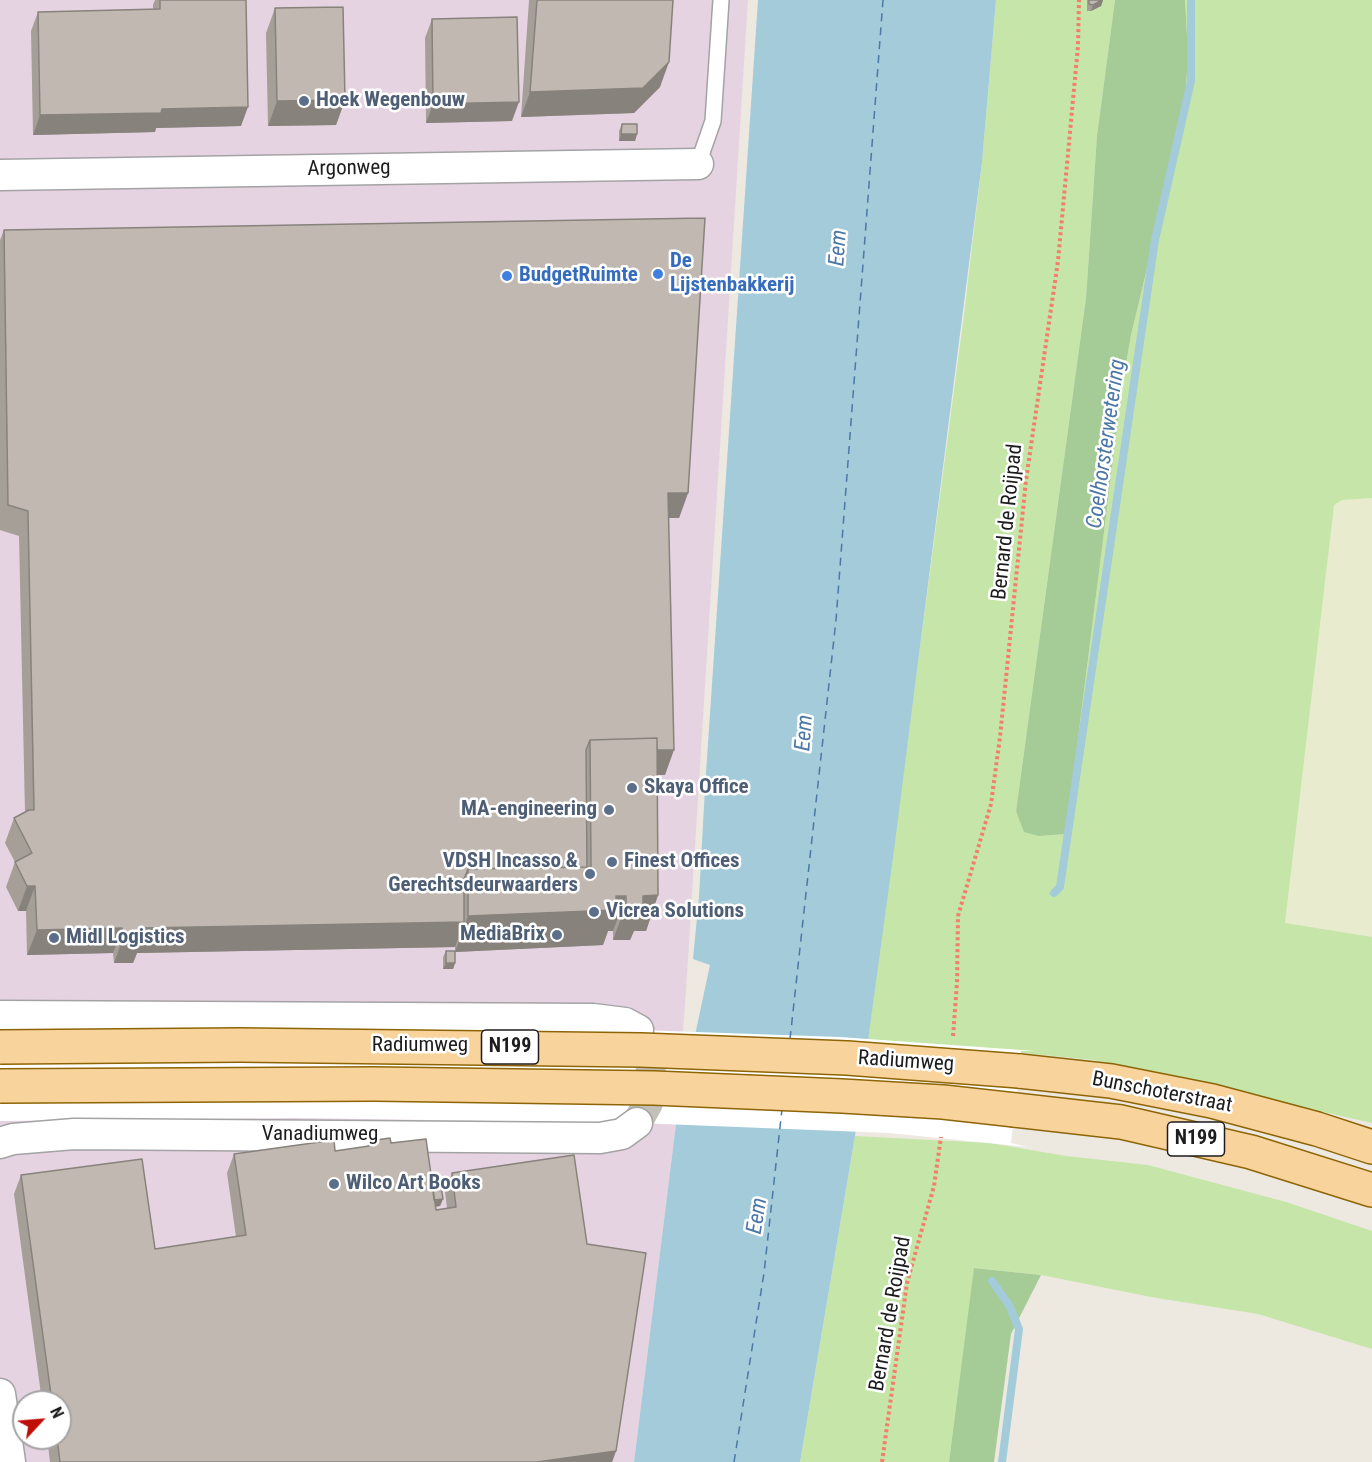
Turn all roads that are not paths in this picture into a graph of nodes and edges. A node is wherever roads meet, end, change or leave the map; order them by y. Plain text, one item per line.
1 (721, 0) edge
2 (698, 164) joint
3 (0, 175) edge
4 (0, 1016) edge
5 (638, 1030) dead end
6 (0, 1047) edge
7 (1019, 1071) joint
8 (0, 1086) edge
9 (1015, 1110) joint
10 (637, 1123) tunnel mouth
11 (0, 1143) edge
12 (1372, 1147) edge
13 (1372, 1190) edge
14 (0, 1394) edge
15 (10, 1462) edge

1 - 2 lane
2 - 3 street, Argonweg
4 - 5 street
6 - 7 main road, Radiumweg / N199, bridge
7 - 12 main road, Bunschoterstraat / N199
8 - 9 main road, Radiumweg / N199, bridge
9 - 13 main road, Bunschoterstraat / N199
10 - 11 street, Vanadiumweg
14 - 15 street

